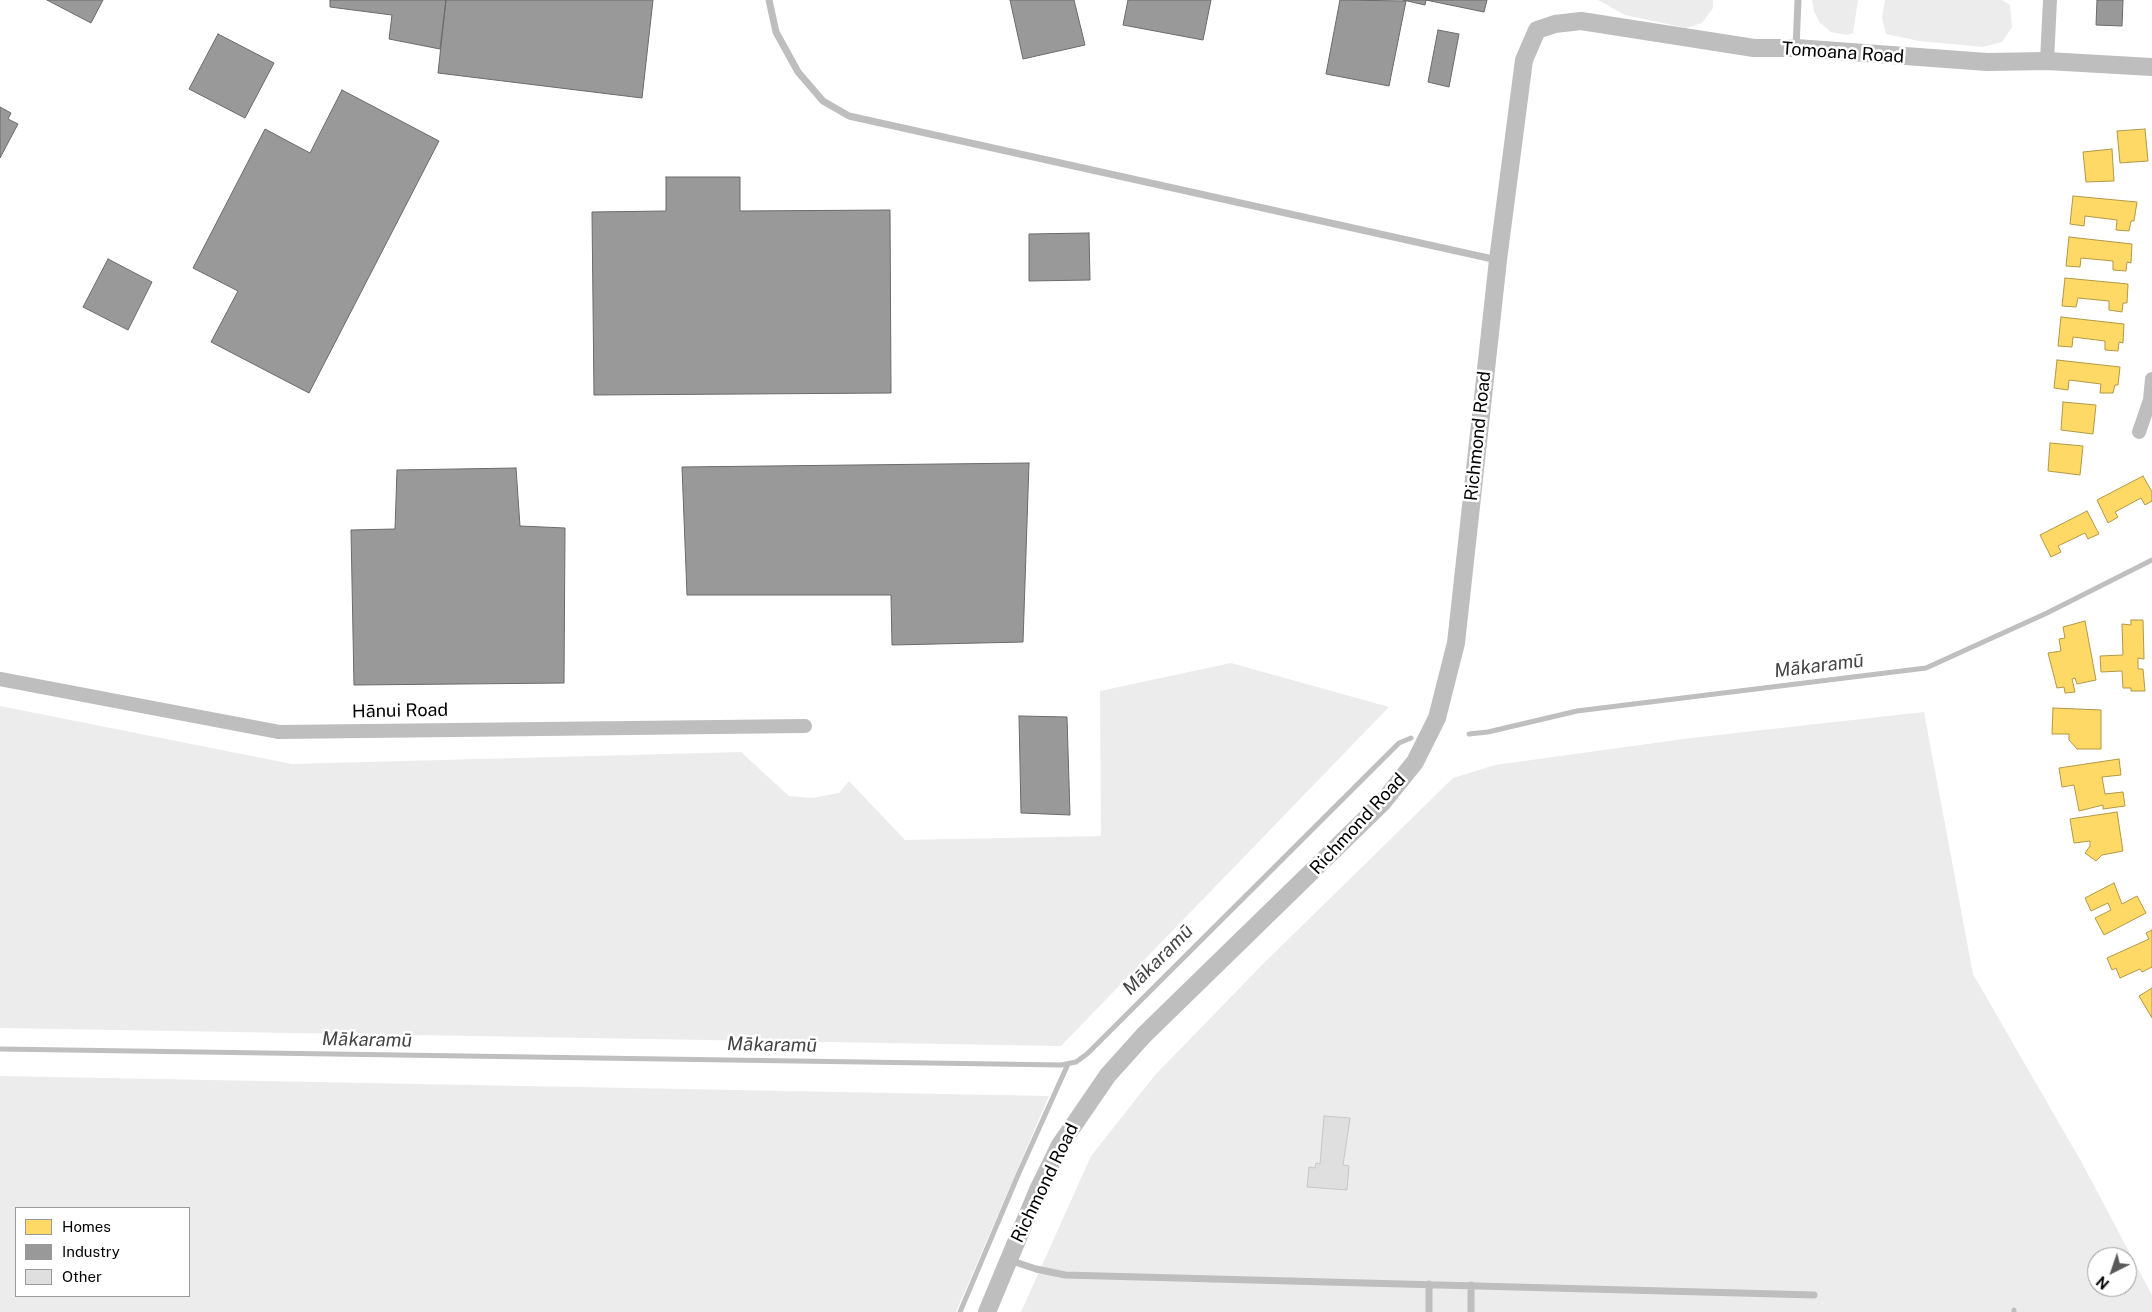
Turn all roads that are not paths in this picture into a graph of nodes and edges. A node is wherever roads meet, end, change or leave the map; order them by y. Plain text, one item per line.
1 (769, 0) edge
2 (1798, 0) edge
3 (2050, 0) edge
4 (1538, 30) joint
5 (1796, 48) junction
6 (2047, 62) junction
7 (2152, 67) edge
8 (1498, 260) junction
9 (2152, 379) edge
10 (2139, 432) dead end
11 (0, 679) edge
12 (805, 726) dead end
13 (1009, 1260) junction
14 (1429, 1284) junction
15 (1472, 1285) junction
16 (1814, 1294) dead end
17 (987, 1312) edge
18 (1429, 1312) edge
19 (1471, 1312) edge

1 - 8 lane
2 - 5 lane
3 - 6 street
4 - 5 street, Tomoana Road
4 - 8 street, Richmond Road
5 - 6 street, Tomoana Road
6 - 7 street, Tomoana Road
8 - 13 street, Richmond Road
9 - 10 street
11 - 12 street, Hānui Road
13 - 14 lane
13 - 17 street, Richmond Road
14 - 15 lane
14 - 18 lane
15 - 16 lane
15 - 19 lane

